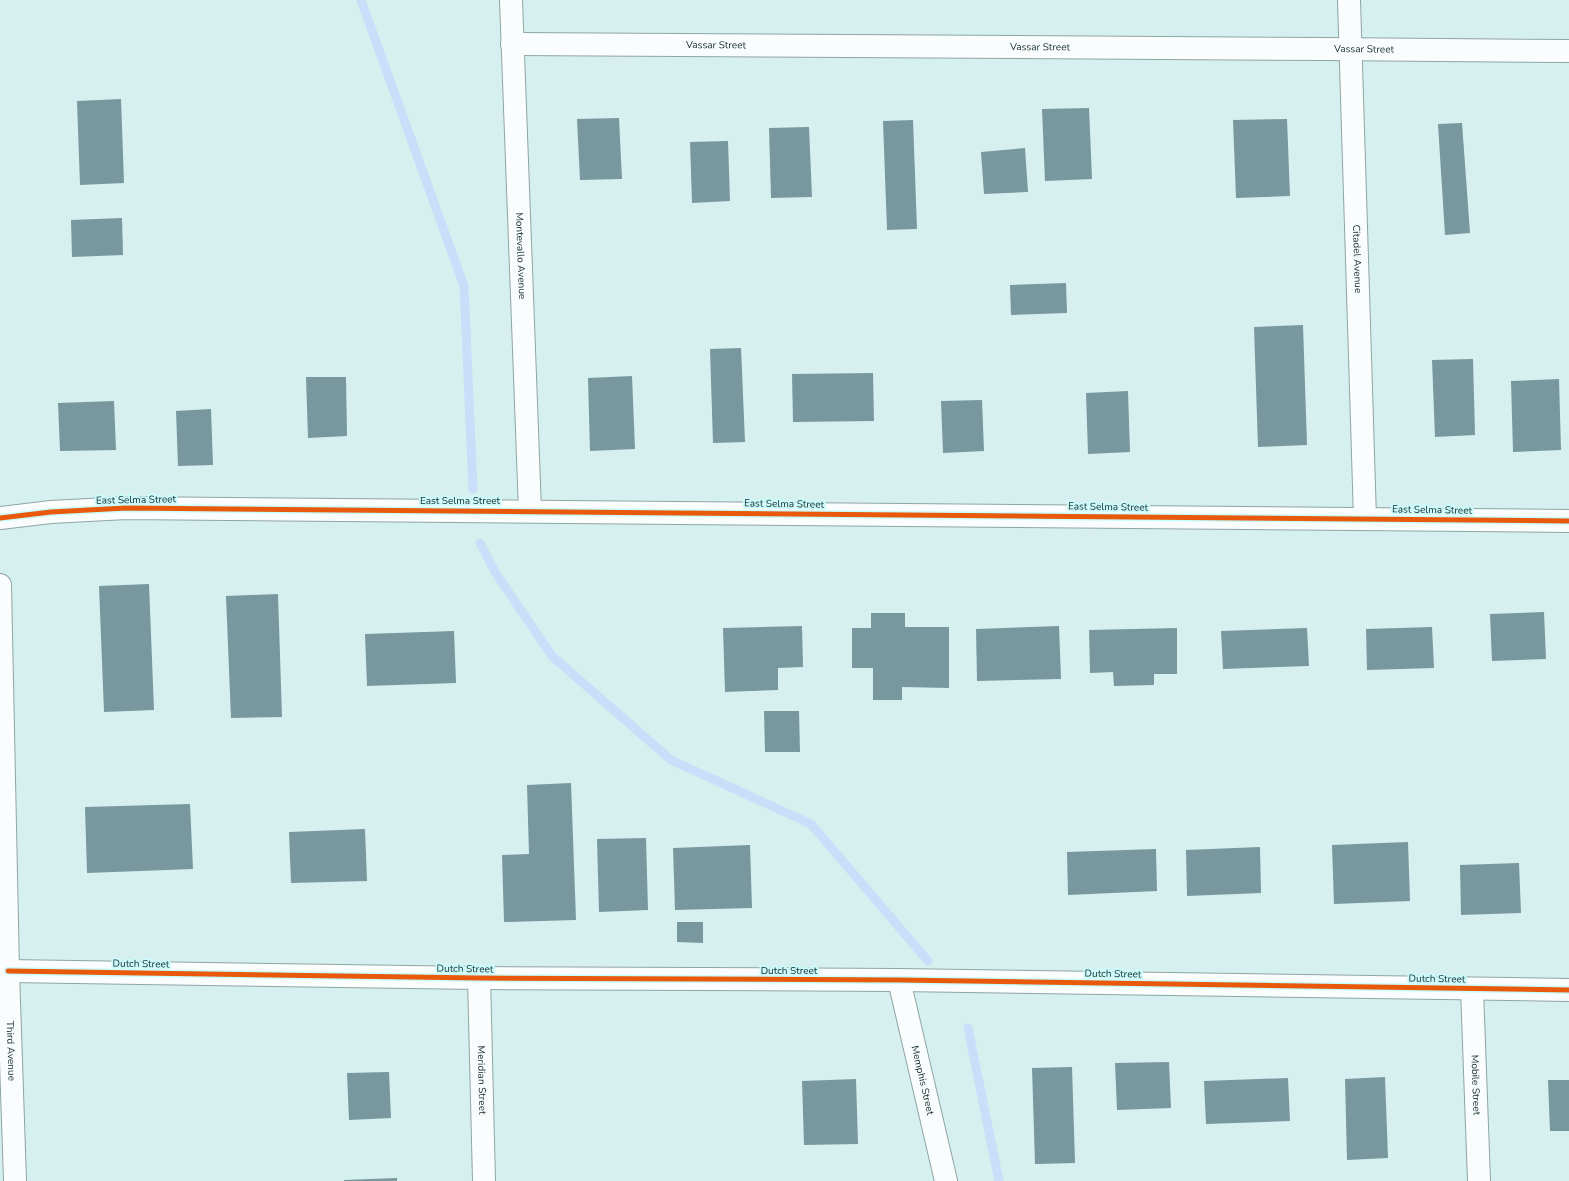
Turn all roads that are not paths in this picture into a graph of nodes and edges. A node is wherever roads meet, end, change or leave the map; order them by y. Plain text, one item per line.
1 (511, 0) edge
2 (1349, 0) edge
3 (512, 44) junction
4 (1351, 49) junction
5 (1569, 51) edge
6 (530, 511) junction
7 (0, 518) edge
8 (1365, 519) junction
9 (1569, 521) edge
10 (0, 585) edge
11 (8, 970) junction
12 (479, 978) junction
13 (899, 980) junction
14 (1472, 988) junction
15 (1569, 990) edge
16 (14, 1181) edge
17 (484, 1181) edge
18 (946, 1181) edge
19 (1479, 1181) edge

1 - 3 street, Montevallo Avenue
2 - 4 street, Citadel Avenue
3 - 4 street, Vassar Street
3 - 6 street, Montevallo Avenue
4 - 5 street, Vassar Street
4 - 8 street, Citadel Avenue
6 - 7 street, East Selma Street
6 - 8 street, East Selma Street
8 - 9 street, East Selma Street
10 - 11 street, Third Avenue
11 - 12 street, Dutch Street
11 - 16 street, Third Avenue
12 - 13 street, Dutch Street
12 - 17 street, Meridian Street
13 - 14 street, Dutch Street
13 - 18 street, Memphis Street
14 - 15 street, Dutch Street
14 - 19 street, Mobile Street

